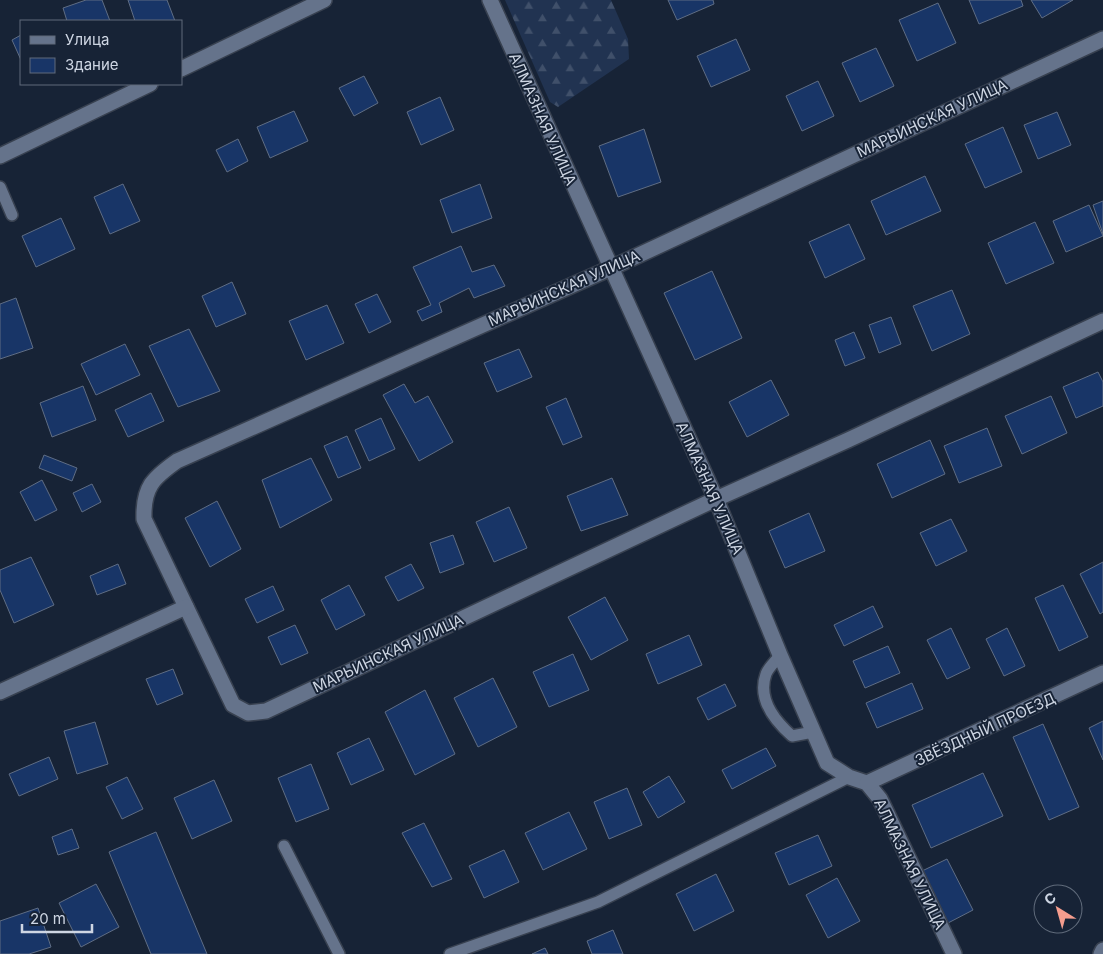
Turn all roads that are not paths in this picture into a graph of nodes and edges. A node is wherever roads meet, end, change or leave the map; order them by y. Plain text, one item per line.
1 (324, 0) edge
2 (490, 0) edge
3 (1103, 39) edge
4 (182, 69) edge
5 (148, 85) edge
6 (0, 156) edge
7 (0, 188) edge
8 (12, 215) dead end
9 (611, 268) junction
10 (1103, 321) edge
11 (716, 499) junction
12 (186, 607) junction
13 (780, 655) junction
14 (1103, 673) edge
15 (0, 692) edge
16 (812, 732) junction
17 (849, 777) junction
18 (867, 783) junction
19 (284, 846) dead end
20 (1103, 950) edge
21 (339, 954) edge
22 (450, 954) edge
23 (954, 954) edge
24 (1101, 954) edge

1 - 4 street
2 - 9 street, АЛМАЗНАЯ УЛИЦА
3 - 9 street, МАРЬИНСКАЯ УЛИЦА
5 - 6 street
7 - 8 lane
9 - 11 street, АЛМАЗНАЯ УЛИЦА
9 - 12 street, МАРЬИНСКАЯ УЛИЦА
10 - 11 street, МАРЬИНСКАЯ УЛИЦА
11 - 12 street, МАРЬИНСКАЯ УЛИЦА
11 - 13 street, АЛМАЗНАЯ УЛИЦА
12 - 15 street
13 - 16 street, АЛМАЗНАЯ УЛИЦА
13 - 16 lane
14 - 18 street, ЗВЁЗДНЫЙ ПРОЕЗД
16 - 17 street, АЛМАЗНАЯ УЛИЦА
17 - 18 street, АЛМАЗНАЯ УЛИЦА
17 - 22 lane
18 - 23 street, АЛМАЗНАЯ УЛИЦА
19 - 21 lane
20 - 24 street

